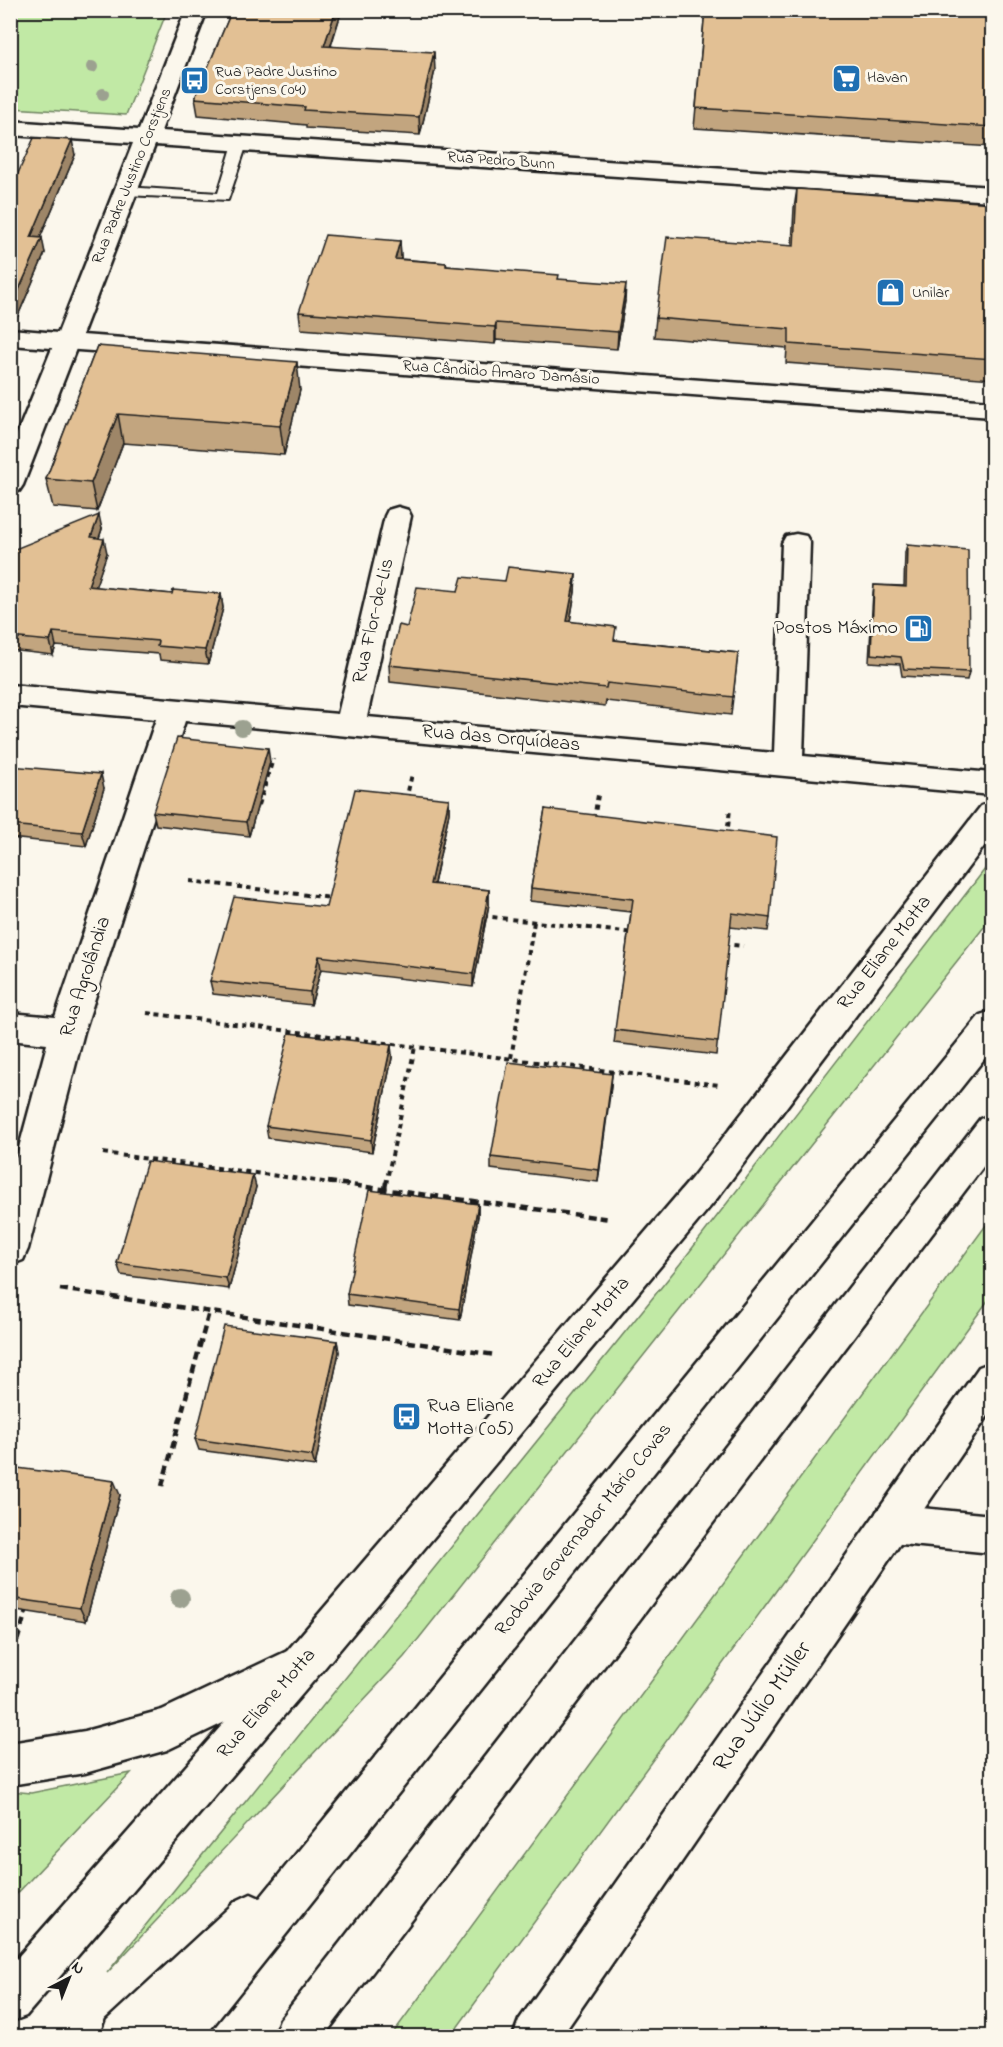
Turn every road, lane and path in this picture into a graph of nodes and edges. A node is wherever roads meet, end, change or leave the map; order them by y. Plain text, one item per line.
1 (197, 10) edge
2 (10, 128) edge
3 (147, 138) junction
4 (240, 144) junction
5 (126, 191) junction
6 (993, 194) edge
7 (10, 337) edge
8 (67, 341) junction
9 (993, 409) edge
10 (10, 485) edge
11 (398, 516) dead end
12 (796, 543) dead end
13 (10, 694) edge
14 (174, 709) junction
15 (350, 725) junction
16 (273, 759) dead end
17 (788, 765) junction
18 (412, 774) dead end
19 (993, 784) edge
20 (598, 795) dead end
21 (259, 805) edge
22 (405, 807) edge
23 (730, 809) dead end
24 (993, 814) edge
25 (594, 821) edge
26 (726, 844) edge
27 (190, 881) dead end
28 (343, 899) edge
29 (472, 915) edge
30 (534, 922) junction
31 (639, 934) edge
32 (720, 944) edge
33 (743, 946) dead end
34 (147, 1013) dead end
35 (993, 1024) edge
36 (10, 1026) edge
37 (67, 1032) junction
38 (415, 1047) junction
39 (511, 1058) junction
40 (719, 1084) dead end
41 (993, 1129) edge
42 (103, 1153) dead end
43 (385, 1189) junction
44 (610, 1219) dead end
45 (10, 1249) edge
46 (60, 1289) dead end
47 (209, 1312) junction
48 (495, 1355) dead end
49 (993, 1379) edge
50 (162, 1486) dead end
51 (891, 1524) junction
52 (993, 1534) edge
53 (29, 1601) edge
54 (302, 1664) junction
55 (10, 1665) edge
56 (10, 1764) edge
57 (334, 1839) junction
58 (10, 2000) edge
59 (123, 2037) edge
60 (177, 2037) edge
61 (296, 2037) edge
62 (535, 2037) edge

1 - 3 main road, Rua Padre Justino Corstjens
2 - 3 main road, Rua Pedro Bunn
3 - 4 main road, Rua Pedro Bunn
3 - 5 main road, Rua Padre Justino Corstjens
4 - 5 lane
4 - 6 main road, Rua Pedro Bunn
5 - 8 main road, Rua Padre Justino Corstjens
7 - 8 main road, Rua Cândido Amaro Damásio
8 - 9 main road, Rua Cândido Amaro Damásio
8 - 10 main road, Rua Padre Justino Corstjens
11 - 15 main road, Rua Flor-de-Lis
12 - 17 main road
13 - 14 main road, Rua das Orquídeas
14 - 15 main road, Rua das Orquídeas
14 - 37 main road, Rua Agrolândia
15 - 17 main road, Rua das Orquídeas
16 - 21 path
17 - 19 main road, Rua das Orquídeas
18 - 22 path
20 - 25 path
23 - 26 path
24 - 54 main road, Rua Eliane Motta
27 - 28 path
29 - 30 path
30 - 31 path
30 - 39 path
32 - 33 path
34 - 38 path
35 - 57 main road, Rodovia Governador Mário Covas
36 - 37 main road
37 - 45 main road, Rua Agrolândia
38 - 39 path
38 - 43 path
39 - 40 path
41 - 61 main road
42 - 43 path
43 - 44 path
46 - 47 path
47 - 48 path
47 - 50 path
49 - 51 main road, Rua Júlio Müller
51 - 52 main road
51 - 62 main road, Rua Júlio Müller
53 - 55 path
54 - 56 main road
54 - 58 main road, Rua Eliane Motta
57 - 59 main road
57 - 60 main road, Rodovia Governador Mário Covas

